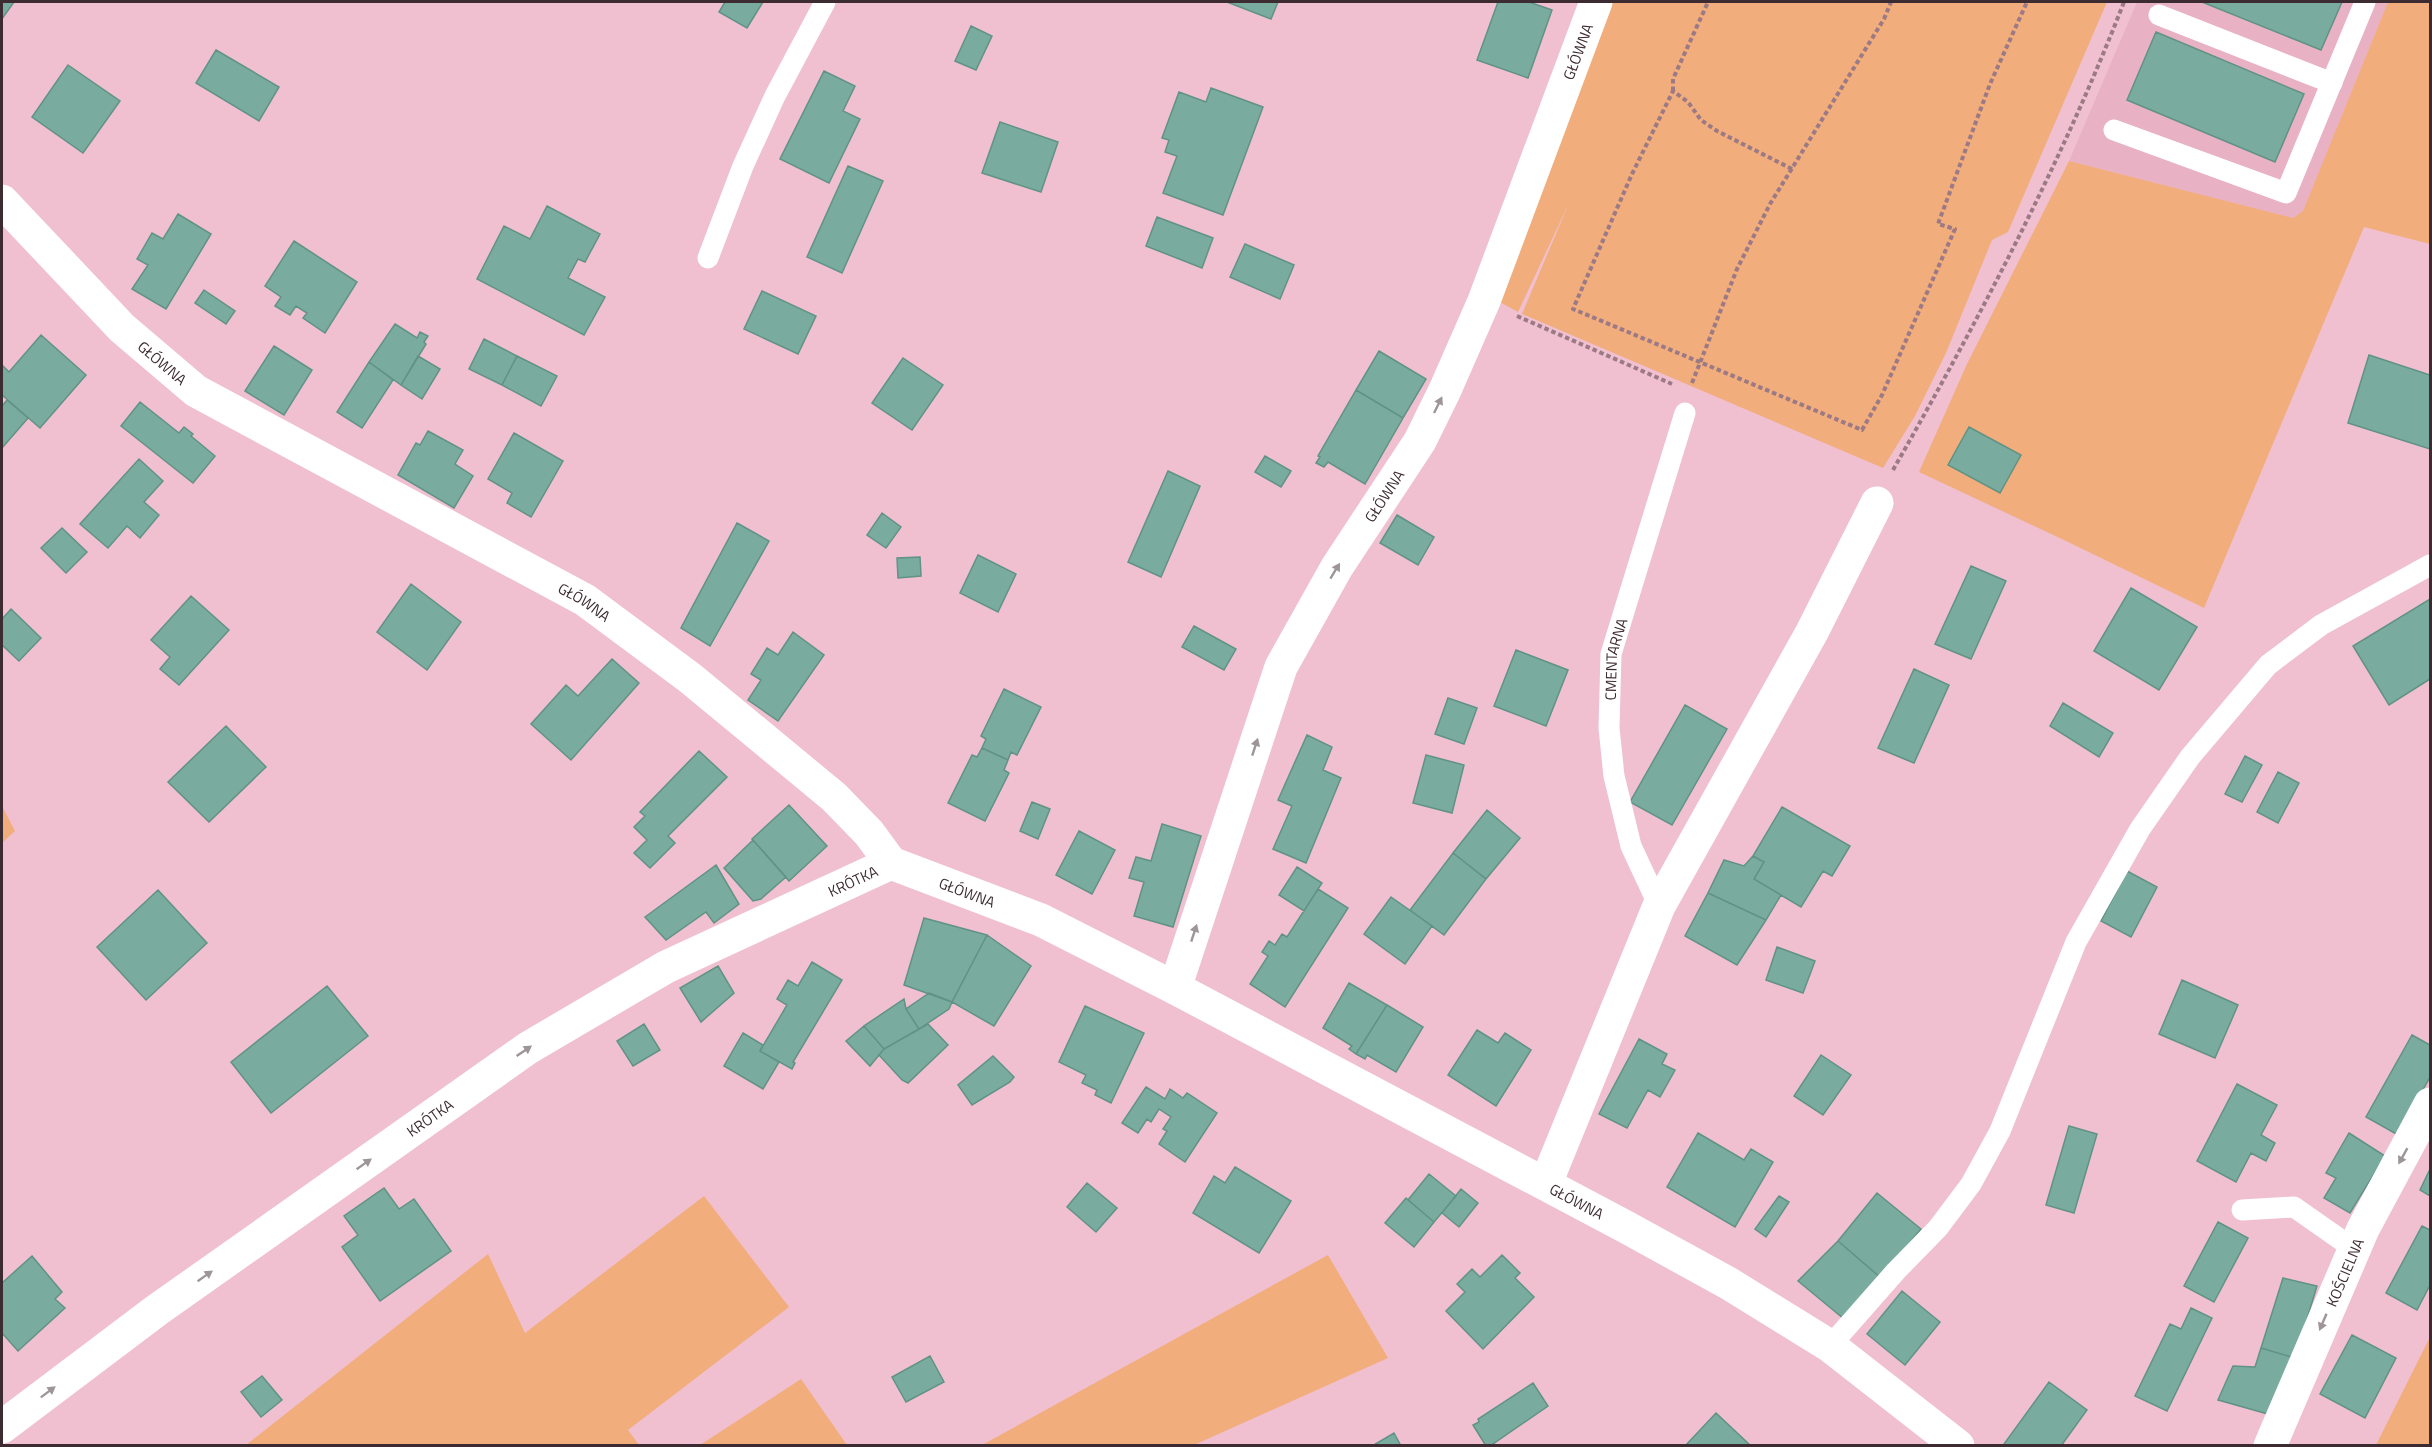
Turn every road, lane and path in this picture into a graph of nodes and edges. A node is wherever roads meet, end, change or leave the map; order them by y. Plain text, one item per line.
1 (825, 2) edge
2 (1596, 2) edge
3 (1708, 2) edge
4 (1891, 2) edge
5 (2028, 2) edge
6 (2124, 2) edge
7 (2366, 2) edge
8 (2159, 15) dead end
9 (2331, 83) junction
10 (1673, 91) junction
11 (2114, 130) dead end
12 (1792, 170) junction
13 (2, 201) edge
14 (708, 258) dead end
15 (1484, 301) junction
16 (1701, 363) junction
17 (1691, 386) dead end
18 (1679, 387) dead end
19 (1685, 413) dead end
20 (1876, 503) joint
21 (2430, 565) edge
22 (891, 863) junction
23 (1659, 906) junction
24 (1175, 988) junction
25 (2430, 1104) edge
26 (1546, 1183) junction
27 (2242, 1210) dead end
28 (2354, 1249) junction
29 (1830, 1346) junction
30 (2, 1427) edge
31 (1958, 1446) edge
32 (2270, 1446) edge

1 - 14 lane
2 - 15 street, GŁÓWNA
3 - 10 path
4 - 12 path
5 - 16 path
6 - 20 path
7 - 9 lane
8 - 9 lane
9 - 11 lane
10 - 12 path
10 - 16 path
12 - 16 path
13 - 22 street, GŁÓWNA
15 - 18 path
24 -> 15 street, GŁÓWNA
16 - 17 path
19 - 23 lane, CMENTARNA
20 - 23 street
21 - 29 lane
22 - 24 street, GŁÓWNA
30 -> 22 street, KRÓTKA
23 - 26 street
24 - 26 street, GŁÓWNA
25 -> 28 street, KOŚCIELNA
26 - 29 street, GŁÓWNA
27 - 28 lane
28 -> 32 street, KOŚCIELNA
29 - 31 street, GŁÓWNA

